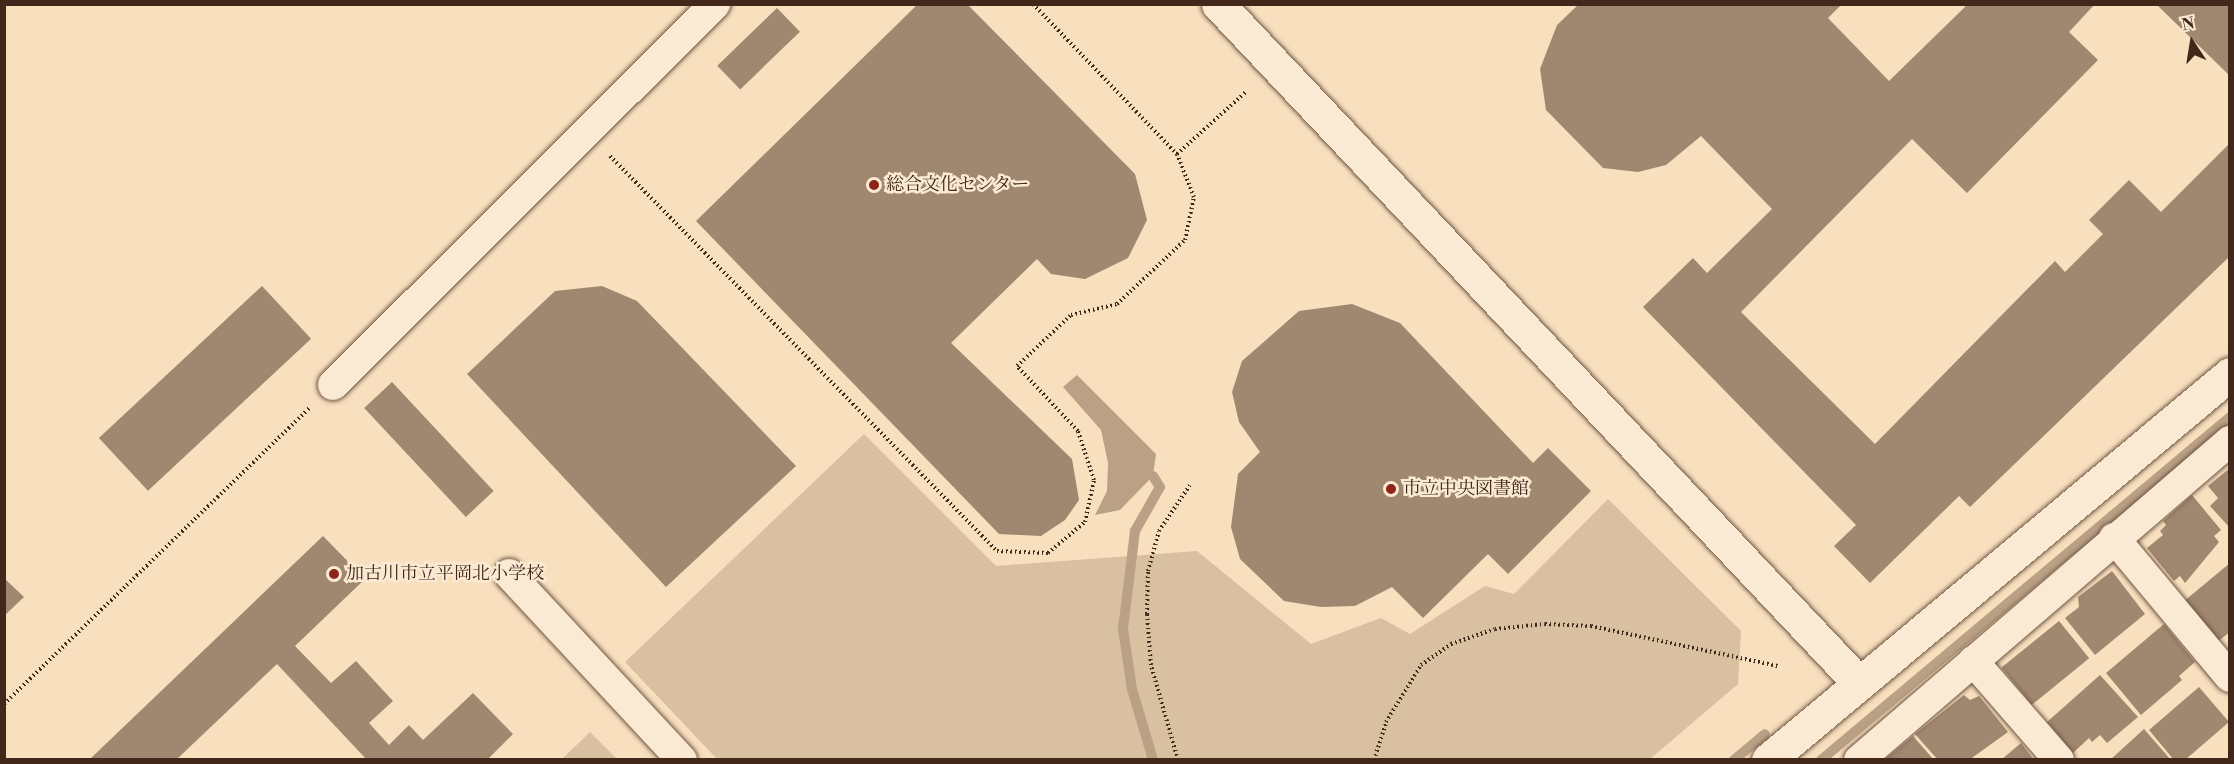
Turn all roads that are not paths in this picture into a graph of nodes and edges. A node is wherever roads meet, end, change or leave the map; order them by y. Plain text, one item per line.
1 (715, 4) edge
2 (1218, 4) edge
3 (2229, 374) edge
4 (333, 385) road end
5 (2229, 441) edge
6 (2114, 538) junction
7 (509, 574) dead end
8 (1973, 661) junction
9 (2229, 677) edge
10 (1858, 683) junction
11 (682, 759) edge
12 (1768, 759) edge
13 (1859, 759) edge
14 (2059, 759) edge

1 - 4 street
2 - 10 street
3 - 10 street
5 - 6 street
6 - 8 street
6 - 9 street
7 - 11 street
8 - 13 street
8 - 14 street
10 - 12 street

